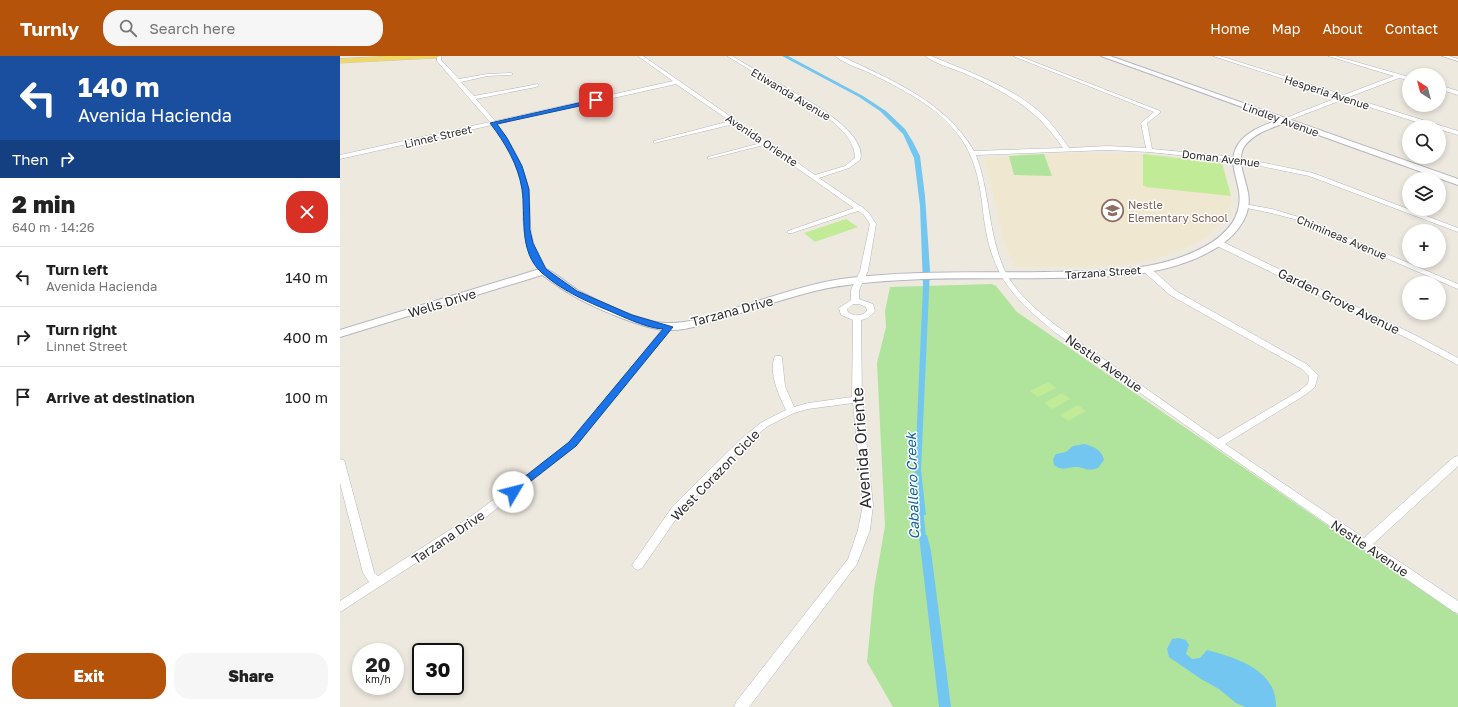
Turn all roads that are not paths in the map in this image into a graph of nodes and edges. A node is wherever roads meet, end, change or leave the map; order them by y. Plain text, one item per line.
1 (437, 56) edge
2 (640, 56) edge
3 (729, 56) edge
4 (838, 56) edge
5 (927, 56) edge
6 (1015, 56) edge
7 (1104, 56) edge
8 (1215, 56) edge
9 (1330, 56) edge
10 (1444, 56) edge
11 (1458, 60) edge
12 (340, 61) edge
13 (511, 74) dead end
14 (1399, 76) junction
15 (1402, 77) edge
16 (457, 81) junction
17 (677, 82) junction
18 (536, 85) dead end
19 (1446, 89) edge
20 (1458, 93) edge
21 (1344, 97) junction
22 (472, 98) junction
23 (1284, 120) junction
24 (1417, 120) edge
25 (735, 122) junction
26 (493, 123) junction
27 (1446, 129) edge
28 (1458, 133) edge
29 (656, 142) dead end
30 (766, 143) junction
31 (1066, 148) junction
32 (1149, 150) junction
33 (973, 153) junction
34 (340, 158) edge
35 (710, 158) dead end
36 (1236, 159) junction
37 (816, 177) junction
38 (1458, 182) edge
39 (1244, 206) junction
40 (861, 208) junction
41 (1458, 230) edge
42 (790, 232) dead end
43 (1218, 243) junction
44 (1146, 269) junction
45 (544, 271) junction
46 (1004, 276) junction
47 (917, 278) joint
48 (860, 281) junction
49 (1458, 287) edge
50 (855, 302) junction
51 (857, 318) junction
52 (669, 327) junction
53 (340, 334) edge
54 (778, 358) dead end
55 (1458, 362) edge
56 (857, 399) junction
57 (792, 411) junction
58 (1218, 444) junction
59 (1458, 460) edge
60 (340, 463) edge
61 (1365, 544) junction
62 (638, 565) dead end
63 (376, 584) junction
64 (340, 607) edge
65 (1458, 608) edge
66 (741, 707) edge

1 - 12 main road
1 - 16 street
2 - 17 street, Avenida Oriente
3 - 37 street, Etiwanda Avenue
4 - 33 street, Nestle Avenue
5 - 31 street
6 - 32 street
7 - 23 street, Lindley Avenue
8 - 21 street, Hesperia Avenue
9 - 14 street
10 - 11 street
13 - 16 street
14 - 15 street
14 - 21 street
16 - 22 street
17 - 25 street, Avenida Oriente
17 - 26 street, Linnet Street
18 - 22 street
19 - 20 street
21 - 23 street
21 - 24 street, Hesperia Avenue
22 - 26 street
23 - 36 street
23 - 38 street, Lindley Avenue
25 - 29 street
25 - 30 street, Avenida Oriente
26 - 34 street, Linnet Street
26 - 45 street
27 - 28 street, Hesperia Avenue
30 - 35 street
30 - 37 street, Avenida Oriente
31 - 32 street, Doman Avenue
31 - 33 street, Doman Avenue
32 - 36 street, Doman Avenue
33 - 46 street, Nestle Avenue
36 - 39 street
36 - 41 street, Doman Avenue
37 - 40 street, Avenida Oriente
39 - 43 street, Tarzana Street
39 - 49 street, Chimineas Avenue
40 - 42 street
40 - 48 street, Avenida Oriente
43 - 44 street, Tarzana Street
43 - 55 street, Garden Grove Avenue
44 - 46 street, Tarzana Street
44 - 58 street
45 - 52 street
45 - 53 street, Wells Drive
46 - 47 street, Tarzana Street
46 - 58 street, Nestle Avenue
47 - 48 street, Tarzana Drive
48 - 50 street, Avenida Oriente
48 - 52 street, Tarzana Drive
50 - 51 street, Avenida Oriente
50 - 51 street
51 - 56 street, Avenida Oriente
52 - 63 street, Tarzana Drive
54 - 57 street
56 - 57 street, West Corazon Cicle
56 - 66 street, Avenida Oriente
57 - 62 street, West Corazon Cicle
58 - 61 street, Nestle Avenue
59 - 61 street
60 - 63 street
61 - 65 street, Nestle Avenue
63 - 64 street, Tarzana Drive

